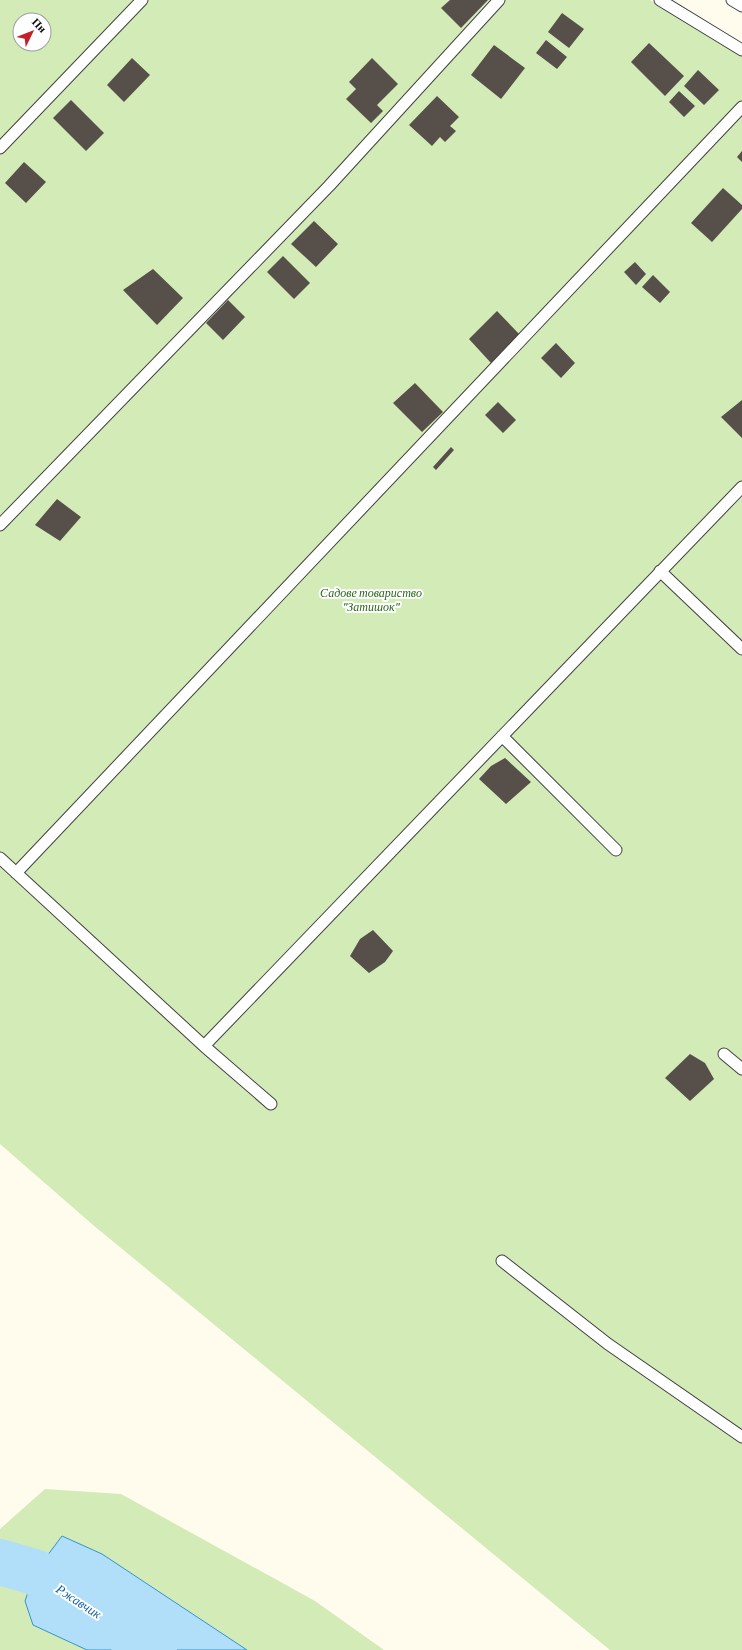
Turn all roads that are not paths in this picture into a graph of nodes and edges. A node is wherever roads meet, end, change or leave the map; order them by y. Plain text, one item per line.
1 (142, 0) edge
2 (499, 0) edge
3 (660, 0) edge
4 (732, 0) edge
5 (742, 6) edge
6 (742, 50) edge
7 (742, 107) edge
8 (0, 148) edge
9 (742, 487) edge
10 (0, 525) edge
11 (660, 572) junction
12 (742, 649) edge
13 (502, 736) junction
14 (616, 850) dead end
15 (0, 858) edge
16 (16, 873) junction
17 (204, 1046) junction
18 (724, 1054) dead end
19 (742, 1069) edge
20 (271, 1104) dead end
21 (502, 1260) dead end
22 (742, 1437) edge

1 - 8 lane
2 - 10 lane
3 - 6 lane
4 - 5 lane
7 - 16 lane
9 - 11 lane
11 - 12 lane
11 - 13 lane
13 - 14 lane
13 - 17 lane
15 - 16 lane
16 - 17 lane
17 - 20 lane
18 - 19 lane
21 - 22 lane

